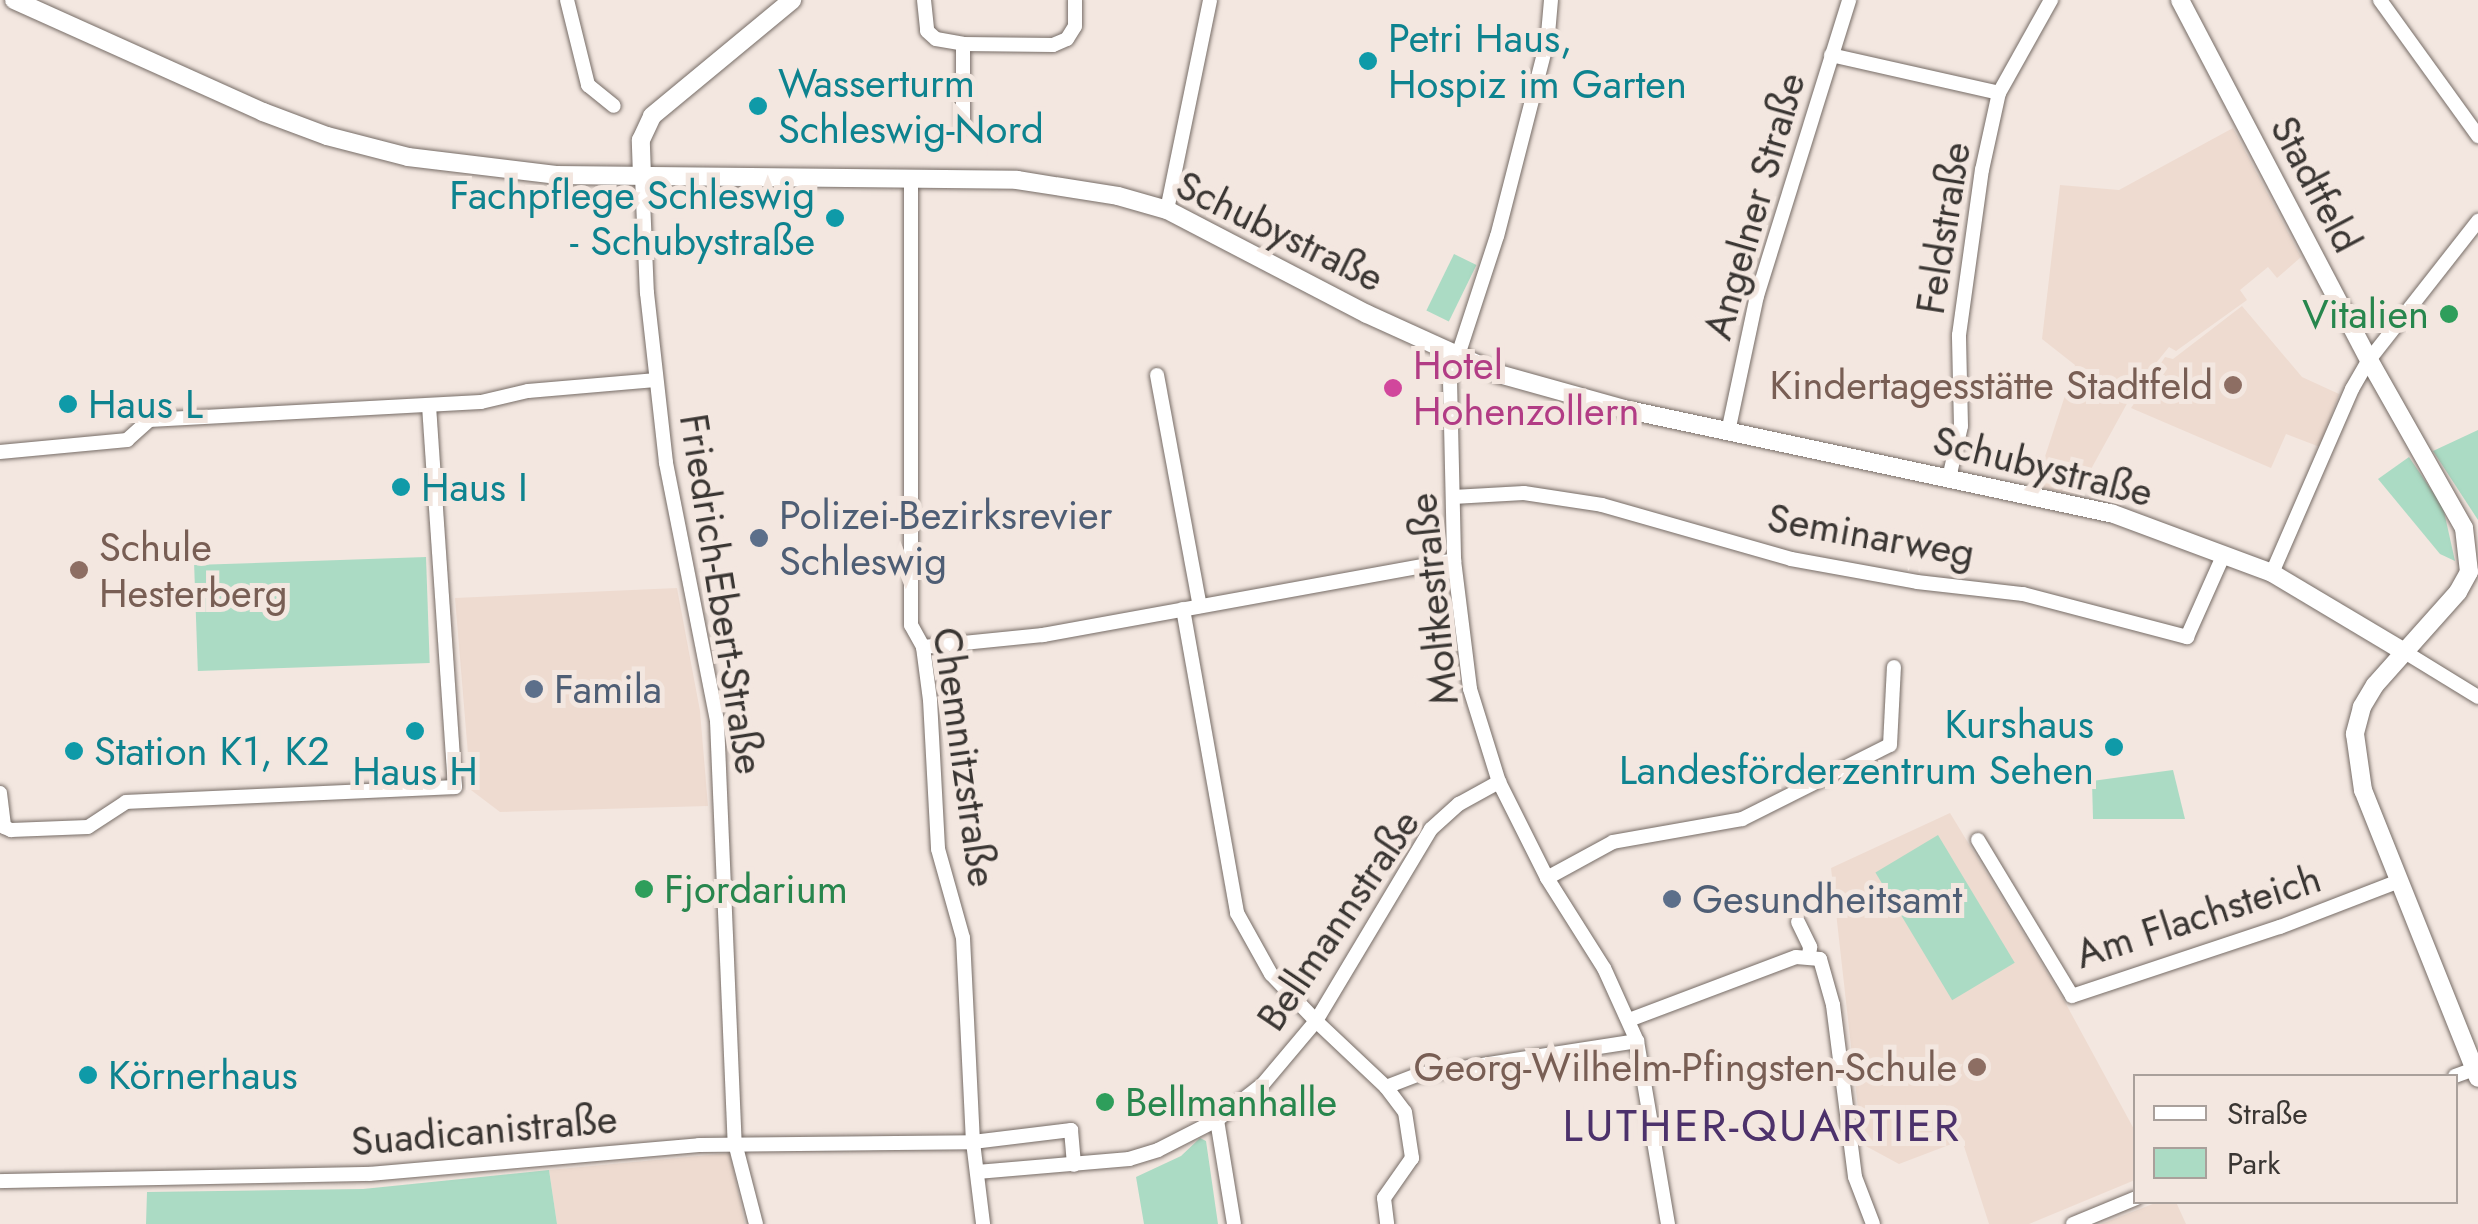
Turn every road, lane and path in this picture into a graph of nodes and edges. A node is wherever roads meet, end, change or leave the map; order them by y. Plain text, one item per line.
1 (14, 0) edge
2 (567, 0) edge
3 (792, 0) edge
4 (924, 0) edge
5 (1074, 0) edge
6 (1210, 0) edge
7 (1551, 0) edge
8 (1849, 0) edge
9 (2050, 0) edge
10 (2180, 0) edge
11 (2380, 0) edge
12 (963, 44) junction
13 (1831, 54) junction
14 (1999, 94) junction
15 (614, 106) dead end
16 (963, 124) dead end
17 (2478, 136) edge
18 (642, 176) junction
19 (911, 177) junction
20 (1167, 210) junction
21 (2476, 227) edge
22 (1454, 356) junction
23 (2368, 360) junction
24 (1157, 375) dead end
25 (656, 380) junction
26 (429, 406) junction
27 (1728, 432) junction
28 (0, 452) edge
29 (1950, 478) junction
30 (1453, 497) junction
31 (2224, 554) junction
32 (1454, 560) junction
33 (2272, 572) junction
34 (1200, 606) junction
35 (1183, 609) junction
36 (923, 646) junction
37 (2403, 651) junction
38 (1894, 667) dead end
39 (2478, 697) edge
40 (1499, 782) junction
41 (0, 793) edge
42 (1978, 840) dead end
43 (1547, 878) junction
44 (2399, 881) junction
45 (1798, 922) dead end
46 (1809, 956) junction
47 (1316, 1020) junction
48 (1629, 1020) junction
49 (1637, 1041) junction
50 (2476, 1074) edge
51 (1386, 1087) junction
52 (1217, 1120) junction
53 (974, 1142) junction
54 (735, 1143) junction
55 (1074, 1166) junction
56 (976, 1172) junction
57 (0, 1181) edge
58 (2133, 1199) edge
59 (756, 1224) edge
60 (983, 1224) edge
61 (1234, 1224) edge
62 (1387, 1224) edge
63 (1668, 1224) edge
64 (1873, 1224) edge
65 (2073, 1224) edge

1 - 18 street, Schubystraße
2 - 15 street
3 - 18 street
4 - 12 street
5 - 12 street
6 - 20 street
7 - 22 street, Moltkestraße
8 - 13 street, Angelner Straße
9 - 14 street, Feldstraße
10 - 23 street, Stadtfeld
11 - 17 street
12 - 16 street
13 - 14 street
13 - 27 street, Angelner Straße
14 - 29 street, Feldstraße
18 - 19 street, Schubystraße
18 - 25 street, Friedrich-Ebert-Straße
19 - 20 street, Schubystraße
19 - 36 street, Chemnitzstraße
20 - 22 street, Schubystraße
21 - 23 street
22 - 27 street, Schubystraße
22 - 30 street, Moltkestraße
23 - 33 street
23 - 37 street, Stadtfeld
24 - 34 street
25 - 26 street
25 - 54 street, Friedrich-Ebert-Straße
26 - 28 street
26 - 41 street
27 - 29 street, Schubystraße
29 - 31 street, Schubystraße
30 - 31 street, Seminarweg
30 - 32 street, Moltkestraße
31 - 33 street, Schubystraße
32 - 34 street
32 - 40 street, Moltkestraße
33 - 37 street, Schubystraße
34 - 35 street
35 - 36 street
35 - 47 street
36 - 53 street, Chemnitzstraße
37 - 39 street, Schubystraße
37 - 44 street, Stadtfeld
38 - 43 street
40 - 43 street, Moltkestraße
40 - 47 street, Bellmannstraße
42 - 44 street, Am Flachsteich
43 - 48 street, Moltkestraße
44 - 50 street, Stadtfeld
45 - 46 street
46 - 48 street
46 - 64 street
47 - 51 street
47 - 52 street, Bellmannstraße
48 - 49 street, Moltkestraße
49 - 51 street
49 - 63 street, Moltkestraße
51 - 62 street
52 - 55 street, Bellmannstraße
52 - 61 street
53 - 54 street, Suadicanistraße
53 - 55 street
53 - 56 street, Chemnitzstraße
54 - 57 street, Suadicanistraße
54 - 59 street, Friedrich-Ebert-Straße
55 - 56 street, Bellmannstraße
56 - 60 street, Chemnitzstraße
58 - 65 street

